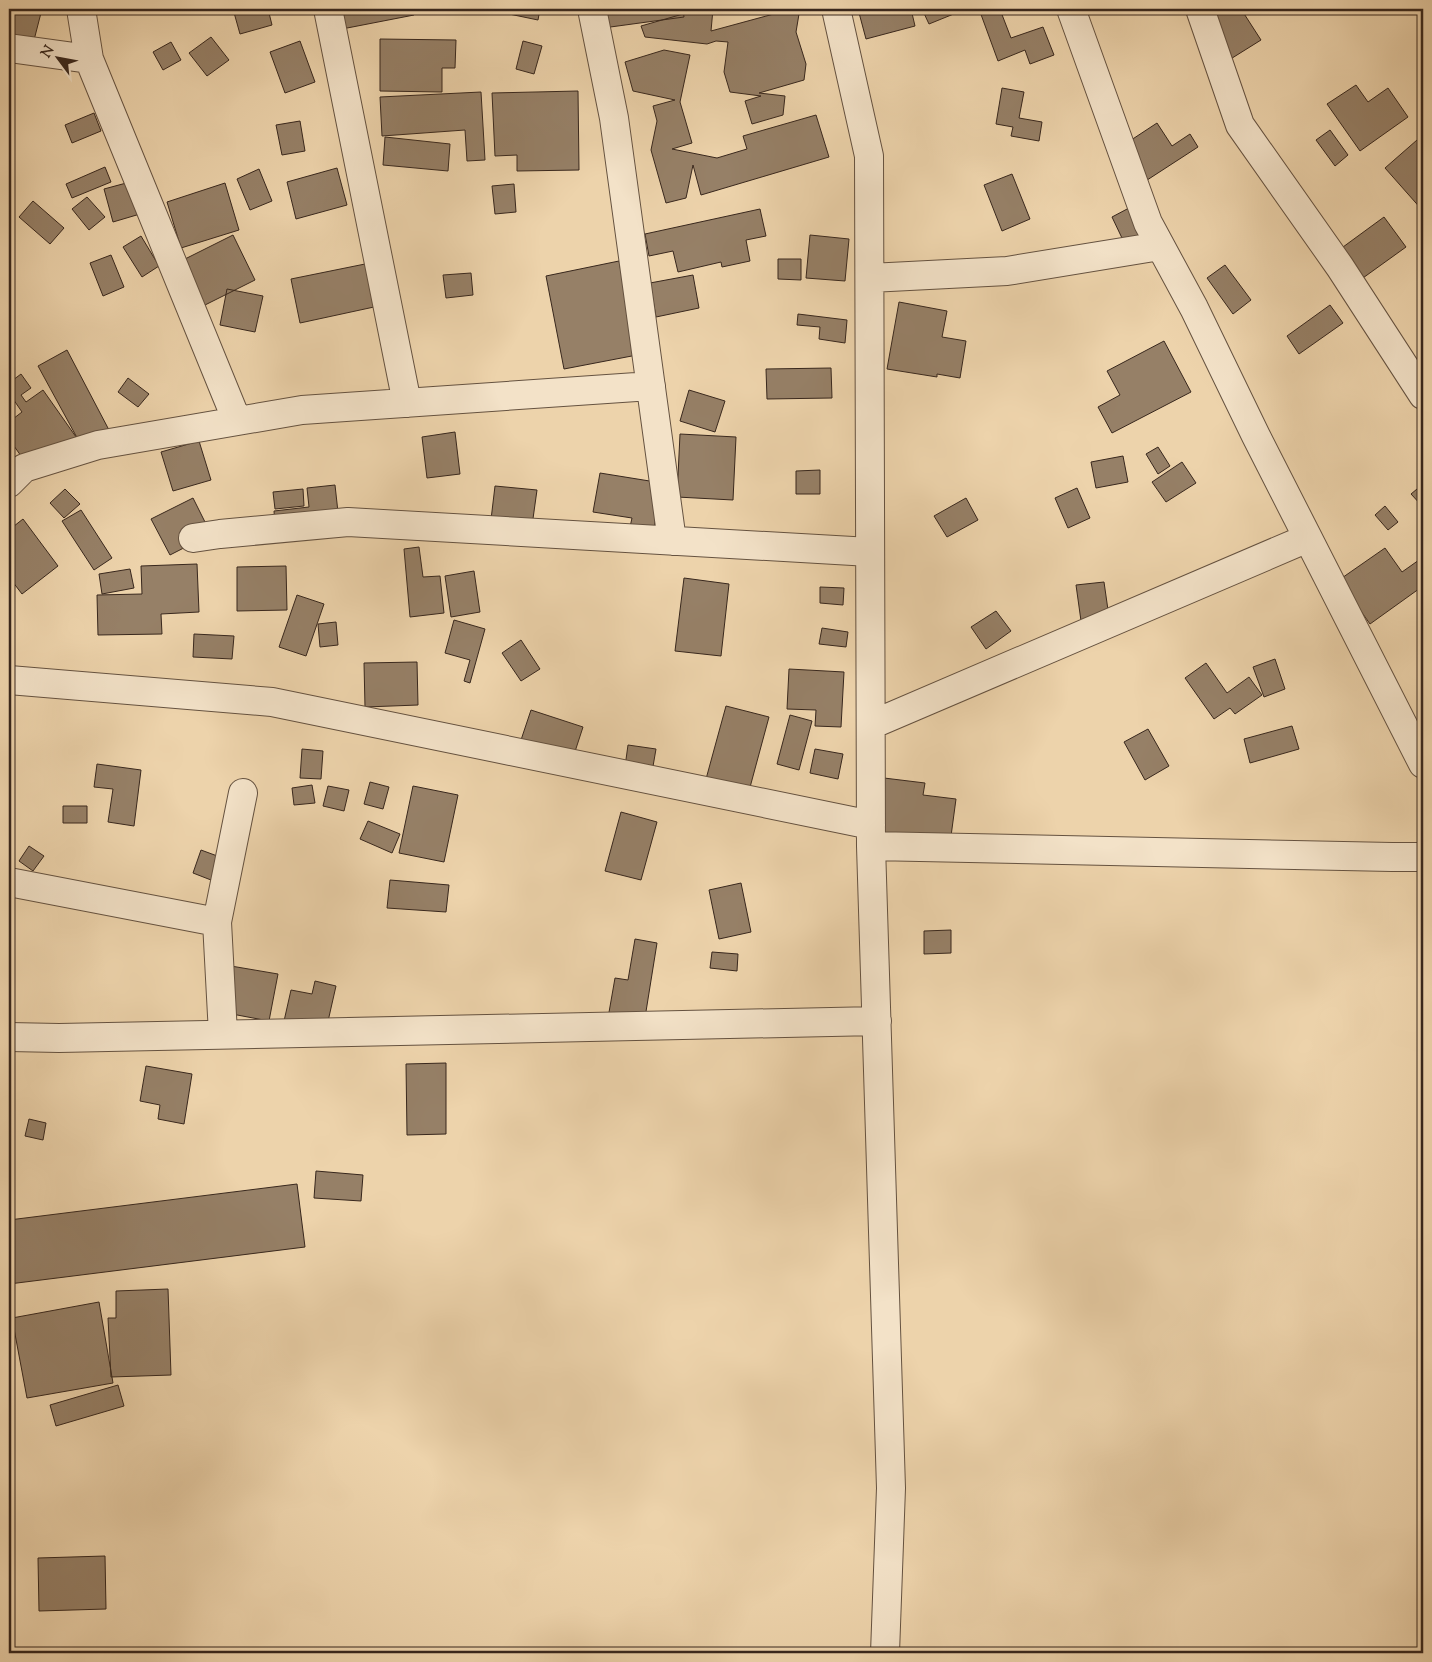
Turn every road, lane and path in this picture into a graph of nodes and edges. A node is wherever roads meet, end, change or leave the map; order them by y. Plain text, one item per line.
1 (81, 9) edge
2 (328, 9) edge
3 (592, 9) edge
4 (836, 9) edge
5 (1071, 9) edge
6 (1200, 9) edge
7 (9, 48) edge
8 (89, 59) junction
9 (1160, 246) junction
10 (870, 278) junction
11 (651, 386) junction
12 (1423, 395) edge
13 (407, 403) junction
14 (237, 421) junction
15 (9, 483) edge
16 (193, 538) dead end
17 (1308, 538) junction
18 (672, 541) junction
19 (870, 552) junction
20 (9, 680) edge
21 (871, 725) junction
22 (1423, 764) edge
23 (243, 793) dead end
24 (871, 835) junction
25 (1423, 857) edge
26 (9, 882) edge
27 (217, 922) junction
28 (877, 1021) junction
29 (223, 1034) junction
30 (9, 1037) edge
31 (885, 1653) edge

1 - 8 street
2 - 13 street
3 - 11 street
4 - 10 street
5 - 9 street
6 - 12 street
7 - 8 street
8 - 14 street
9 - 10 street
9 - 17 street
10 - 19 street
11 - 13 street
11 - 18 street
13 - 14 street
14 - 15 street
16 - 18 street
17 - 21 street
17 - 22 street
18 - 19 street
19 - 21 street
20 - 24 street
21 - 24 street
23 - 27 street
24 - 25 street
24 - 28 street
26 - 27 street
27 - 29 street
28 - 29 street
28 - 31 street
29 - 30 street

